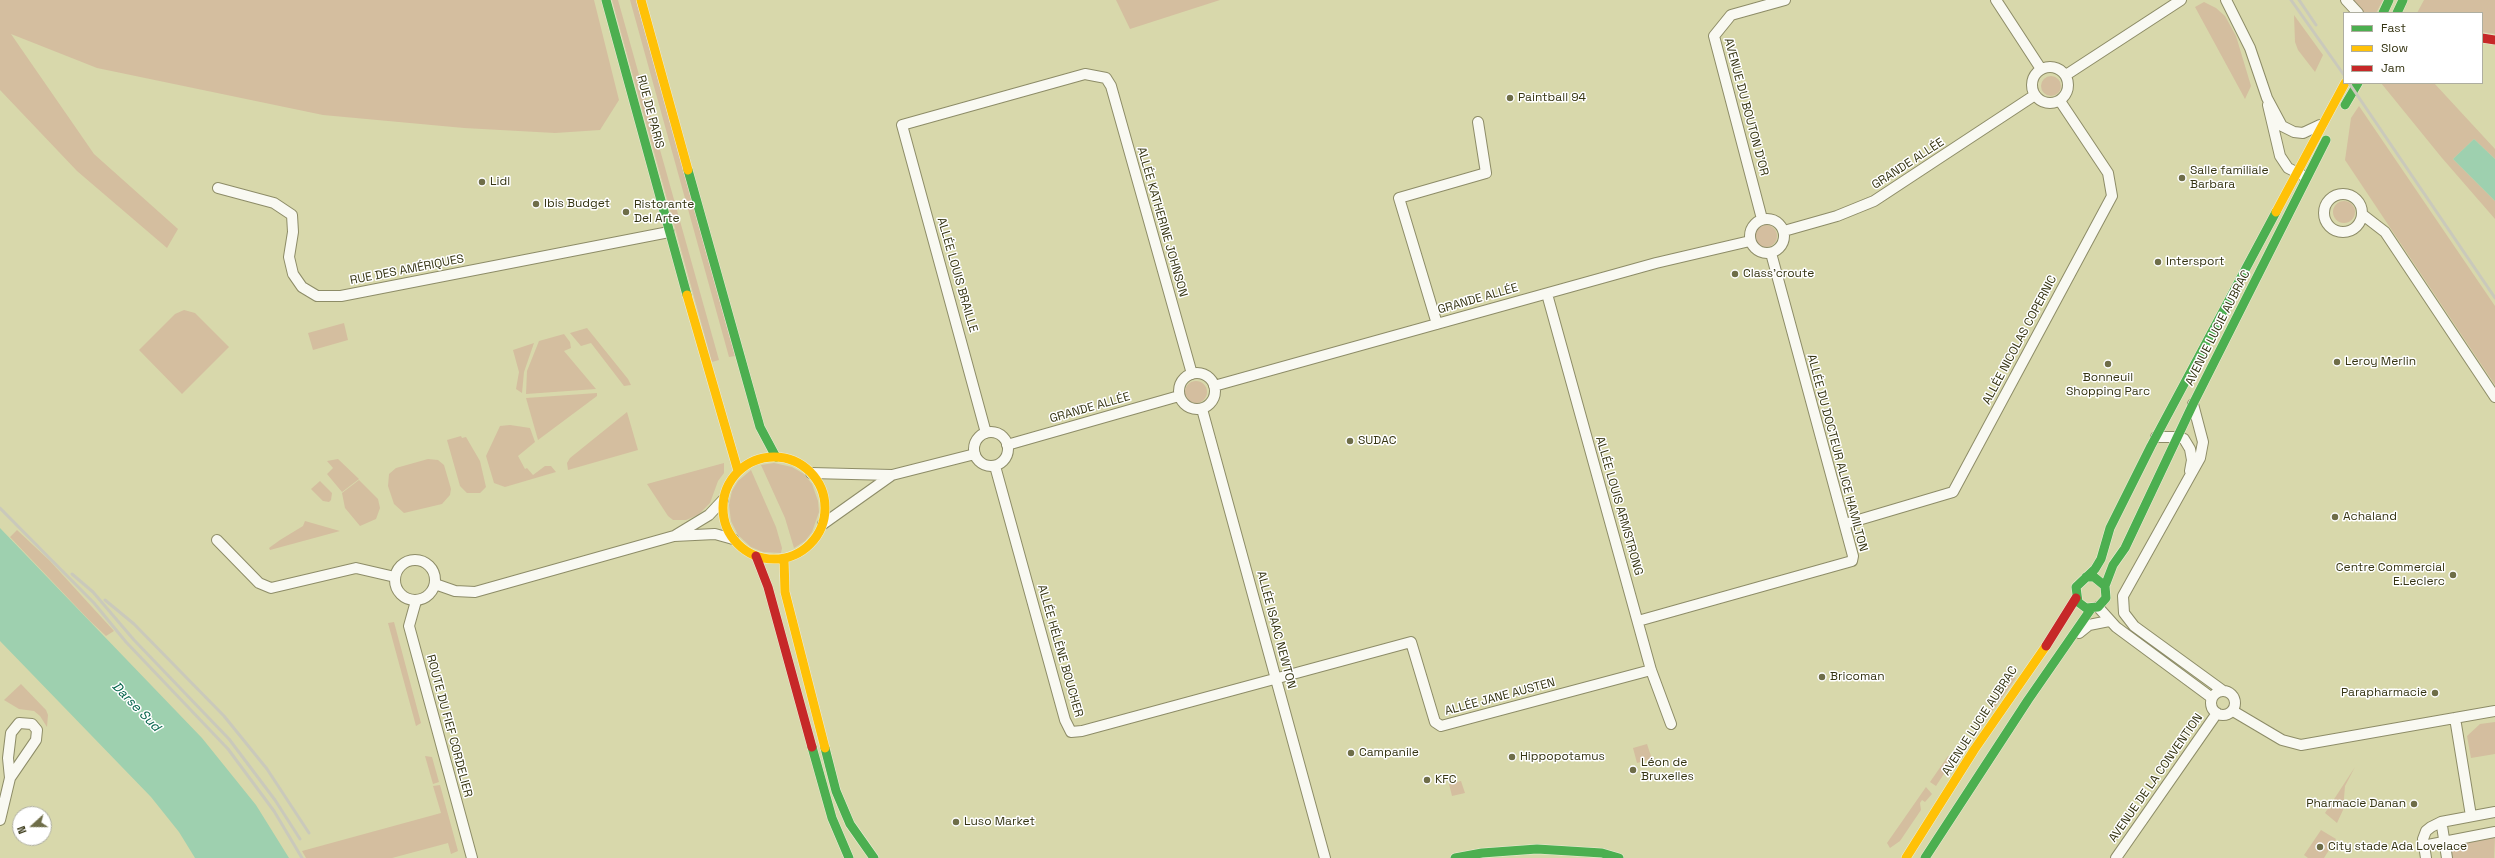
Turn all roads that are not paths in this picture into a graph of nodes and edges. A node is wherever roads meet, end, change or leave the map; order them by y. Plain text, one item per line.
1 (606, 0) edge
2 (641, 0) edge
3 (1785, 0) edge
4 (1996, 0) edge
5 (2181, 0) edge
6 (2226, 0) edge
7 (2346, 0) edge
8 (2389, 0) edge
9 (2403, 0) edge
10 (2357, 12) edge
11 (2383, 12) edge
12 (2397, 12) edge
13 (2483, 38) edge
14 (2495, 40) edge
15 (2041, 69) junction
16 (2066, 75) junction
17 (1106, 78) joint
18 (2344, 84) edge
19 (2357, 84) edge
20 (2035, 95) junction
21 (2267, 98) junction
22 (2060, 101) junction
23 (2325, 121) junction
24 (1478, 122) dead end
25 (2296, 172) junction
26 (2308, 177) junction
27 (218, 188) dead end
28 (2363, 215) dead end
29 (1762, 219) junction
30 (1784, 231) junction
31 (669, 232) junction
32 (1750, 241) junction
33 (1771, 253) junction
34 (1547, 294) junction
35 (1437, 324) junction
36 (1192, 374) junction
37 (1214, 386) junction
38 (1179, 396) junction
39 (2495, 397) edge
40 (2193, 404) junction
41 (1202, 409) junction
42 (986, 433) junction
43 (2156, 436) junction
44 (2178, 437) junction
45 (1007, 445) junction
46 (975, 454) junction
47 (776, 457) junction
48 (995, 466) junction
49 (738, 471) junction
50 (811, 473) junction
51 (892, 475) junction
52 (2189, 477) junction
53 (723, 500) junction
54 (823, 524) junction
55 (1845, 524) junction
56 (674, 536) junction
57 (733, 539) junction
58 (217, 540) dead end
59 (756, 556) junction
60 (784, 559) junction
61 (395, 577) junction
62 (2086, 577) junction
63 (435, 584) junction
64 (2105, 586) junction
65 (2076, 598) junction
66 (416, 600) junction
67 (2094, 608) junction
68 (1638, 621) junction
69 (2109, 621) junction
70 (2071, 639) junction
71 (1651, 670) junction
72 (1276, 678) junction
73 (2222, 690) junction
74 (2212, 698) junction
75 (2233, 710) junction
76 (2495, 710) edge
77 (2217, 713) junction
78 (2455, 718) junction
79 (1671, 724) dead end
80 (10, 778) junction
81 (2495, 812) edge
82 (2471, 816) junction
83 (0, 820) edge
84 (2442, 826) dead end
85 (2495, 832) edge
86 (2444, 841) junction
87 (2428, 845) dead end
88 (1913, 849) junction
89 (472, 858) edge
90 (849, 858) edge
91 (874, 858) edge
92 (1325, 858) edge
93 (1455, 858) edge
94 (1619, 858) edge
95 (1899, 858) edge
96 (1906, 858) edge
97 (1924, 858) edge
98 (2116, 858) edge
99 (2426, 858) edge
100 (2447, 858) edge

1 - 31 main road, RUE DE PARIS
2 - 47 main road, RUE DE PARIS
3 - 29 street, AVENUE DU BOUTON D'OR
4 - 15 street
5 - 16 street
6 - 21 street
7 - 10 street
8 - 11 main road
9 - 12 main road
13 - 14 main road
15 - 16 street
15 - 20 street
16 - 22 street
17 - 36 street, ALLÉE KATHERINE JOHNSON
17 - 42 street, ALLÉE LOUIS BRAILLE
18 - 23 main road, AVENUE LUCIE AUBRAC
19 - 26 main road, AVENUE LUCIE AUBRAC
20 - 22 street
20 - 30 street, GRANDE ALLÉE
21 - 23 street
21 - 25 street
22 - 55 street, ALLÉE NICOLAS COPERNIC
23 - 25 main road, AVENUE LUCIE AUBRAC
24 - 35 street
25 - 26 street
25 - 43 main road, AVENUE LUCIE AUBRAC
26 - 40 main road, AVENUE LUCIE AUBRAC
27 - 31 street, RUE DES AMÉRIQUES
28 - 39 street
29 - 30 street
29 - 32 street
30 - 33 street
31 - 49 main road, RUE DE PARIS
32 - 33 street
32 - 34 street, GRANDE ALLÉE
33 - 55 street, ALLÉE DU DOCTEUR ALICE HAMILTON
34 - 35 street, GRANDE ALLÉE
34 - 68 street, ALLÉE LOUIS ARMSTRONG
35 - 37 street, GRANDE ALLÉE
36 - 37 street
36 - 38 street
37 - 41 street
38 - 41 street
38 - 45 street, GRANDE ALLÉE
40 - 44 main road, AVENUE LUCIE AUBRAC
40 - 52 street
41 - 72 street, ALLÉE ISAAC NEWTON
42 - 45 street
42 - 46 street
43 - 44 street
43 - 62 main road, AVENUE LUCIE AUBRAC
44 - 52 street
44 - 64 main road, AVENUE LUCIE AUBRAC
45 - 48 street
46 - 48 street
46 - 51 street
47 - 49 main road
47 - 50 main road
48 - 72 street, ALLÉE HÉLÈNE BOUCHER
49 - 53 main road
50 - 51 street
50 - 54 main road
51 - 54 street
52 - 73 street
53 - 56 street
53 - 57 main road
54 - 60 main road
55 - 68 street, ALLÉE DU DOCTEUR ALICE HAMILTON
56 - 57 street
56 - 63 street
57 - 59 main road
58 - 61 street
59 - 60 main road
59 - 90 main road
60 - 91 main road
61 - 63 street
61 - 66 street
62 - 64 main road
62 - 65 main road, AVENUE LUCIE AUBRAC
63 - 66 street
64 - 67 main road, AVENUE LUCIE AUBRAC
65 - 67 main road
65 - 88 main road, AVENUE LUCIE AUBRAC
66 - 89 street, ROUTE DU FIEF CORDELIER
67 - 69 street
67 - 70 main road, AVENUE LUCIE AUBRAC
68 - 71 street, ALLÉE LOUIS ARMSTRONG
69 - 70 street
69 - 74 street
70 - 97 main road, AVENUE LUCIE AUBRAC
71 - 72 street, ALLÉE JANE AUSTEN
71 - 79 street, ALLÉE LOUIS ARMSTRONG
72 - 92 street, ALLÉE ISAAC NEWTON
73 - 74 street
73 - 75 street
74 - 77 street
75 - 77 street
75 - 78 street
76 - 78 street
77 - 98 street, AVENUE DE LA CONVENTION
78 - 82 street
80 - 80 street
80 - 83 street
81 - 82 street
82 - 99 street
84 - 86 street
85 - 86 street
86 - 87 street
86 - 100 street
88 - 95 main road
88 - 96 main road, AVENUE LUCIE AUBRAC
93 - 94 main road

